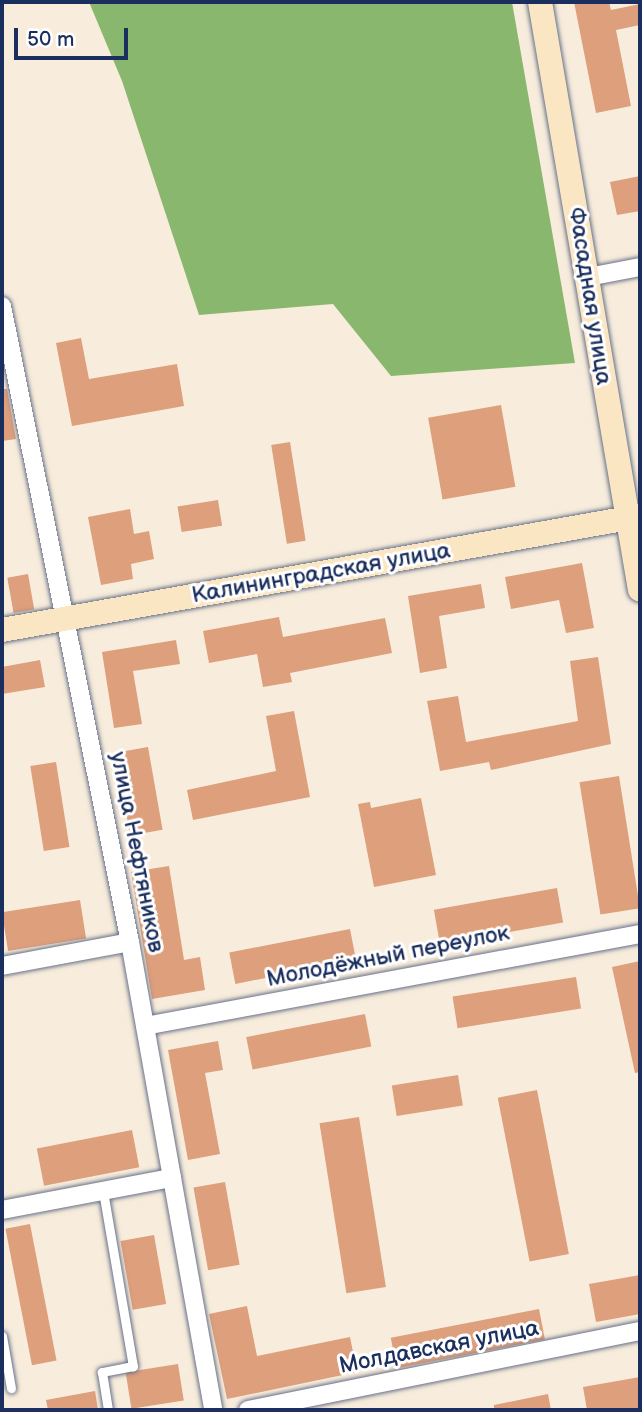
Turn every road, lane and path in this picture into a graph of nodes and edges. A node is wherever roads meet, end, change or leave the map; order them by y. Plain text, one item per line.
1 (540, 2) edge
2 (640, 267) edge
3 (588, 277) junction
4 (2, 306) edge
5 (634, 518) edge
6 (640, 590) edge
7 (65, 617) junction
8 (2, 630) edge
9 (640, 934) edge
10 (130, 942) junction
11 (2, 966) edge
12 (145, 1026) junction
13 (172, 1178) junction
14 (103, 1191) junction
15 (2, 1210) edge
16 (640, 1331) edge
17 (2, 1336) edge
18 (11, 1388) dead end
19 (108, 1410) edge
20 (213, 1410) edge
21 (248, 1410) edge

1 - 3 street, Фасадная улица
2 - 3 street
3 - 5 street, Фасадная улица
4 - 7 street, улица Нефтяников
5 - 6 street, Фасадная улица
5 - 7 street, Калининградская улица
7 - 8 street, Калининградская улица
7 - 10 street, улица Нефтяников
9 - 12 street, Молодёжный переулок
10 - 11 street
10 - 12 street, улица Нефтяников
12 - 13 street, улица Нефтяников
13 - 14 street
13 - 20 street, улица Нефтяников
14 - 15 street
14 - 19 lane
16 - 21 street, Молдавская улица
17 - 18 lane

